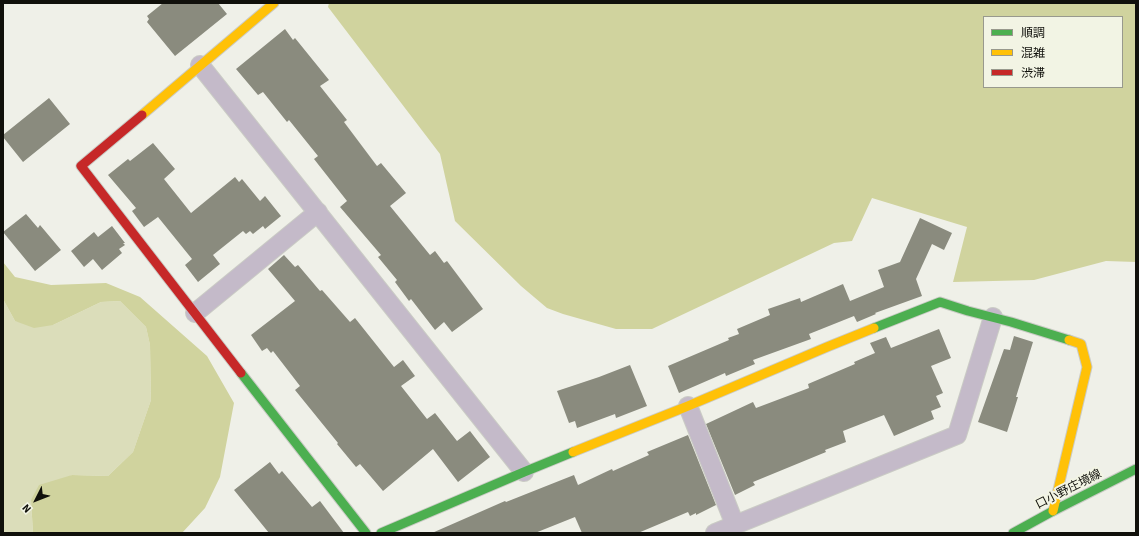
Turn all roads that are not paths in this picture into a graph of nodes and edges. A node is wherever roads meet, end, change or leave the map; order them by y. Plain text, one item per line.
1 (274, 3) edge
2 (200, 65) junction
3 (318, 212) junction
4 (196, 313) junction
5 (992, 317) junction
6 (688, 406) junction
7 (1136, 469) edge
8 (524, 472) junction
9 (1053, 511) junction
10 (735, 525) junction
11 (366, 533) edge
12 (381, 533) edge
13 (715, 533) edge
14 (1013, 533) edge

1 - 2 street
2 - 3 street
2 - 4 street
3 - 4 street
3 - 8 street
4 - 11 street
5 - 6 street
5 - 9 street
5 - 10 street
6 - 8 street
6 - 10 street
7 - 9 street, 口小野庄境線
8 - 12 street
9 - 14 street, 口小野庄境線
10 - 13 street

